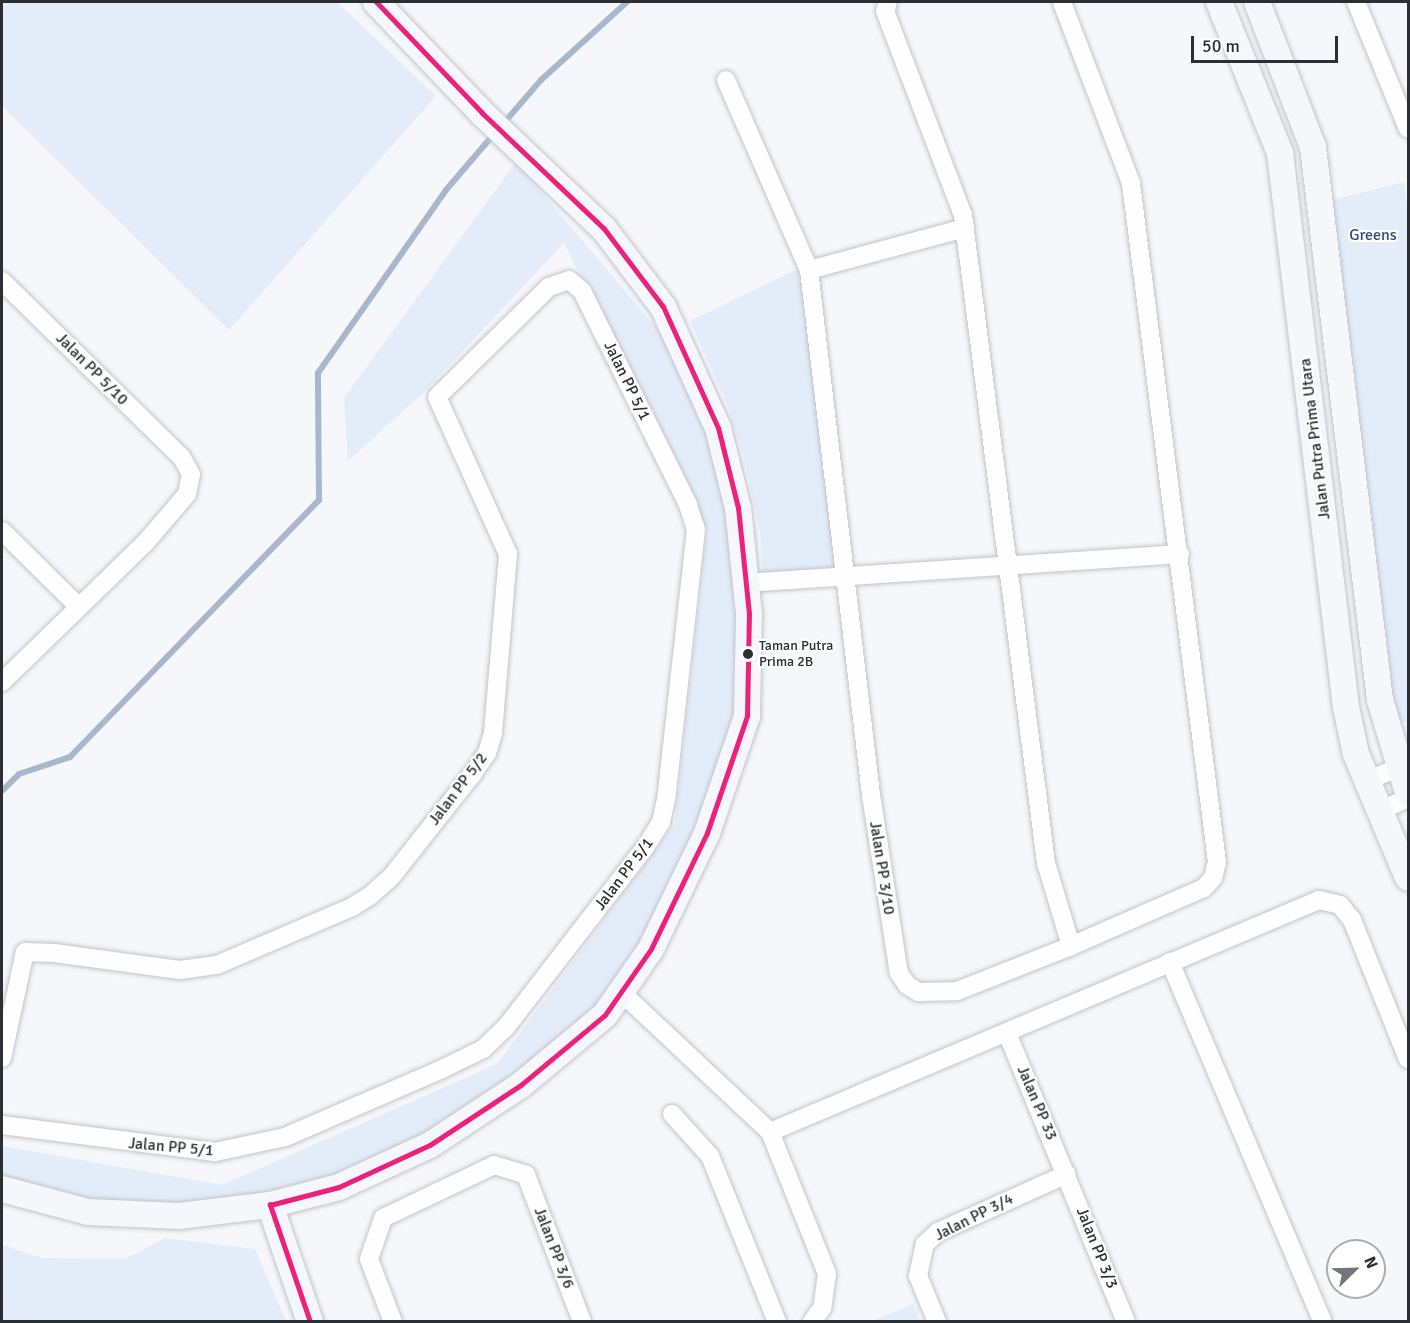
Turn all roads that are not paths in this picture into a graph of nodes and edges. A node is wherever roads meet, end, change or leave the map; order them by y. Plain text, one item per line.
1 (376, 2) edge
2 (888, 2) edge
3 (1062, 2) edge
4 (1219, 2) edge
5 (1257, 2) edge
6 (1356, 2) edge
7 (726, 80) dead end
8 (1408, 129) edge
9 (965, 228) junction
10 (809, 270) junction
11 (2, 281) edge
12 (502, 336) joint
13 (2, 531) edge
14 (1180, 554) junction
15 (1010, 564) junction
16 (847, 575) junction
17 (746, 583) junction
18 (79, 607) junction
19 (2, 682) edge
20 (1385, 722) junction
21 (1408, 740) edge
22 (1404, 766) edge
23 (1367, 781) junction
24 (1408, 793) edge
25 (1408, 798) edge
26 (1379, 812) junction
27 (1408, 878) edge
28 (1071, 946) junction
29 (1170, 962) junction
30 (621, 992) junction
31 (1007, 1033) junction
32 (2, 1058) edge
33 (1408, 1059) edge
34 (672, 1114) dead end
35 (2, 1125) edge
36 (770, 1132) junction
37 (1067, 1174) junction
38 (2, 1189) edge
39 (270, 1205) junction
40 (309, 1322) edge
41 (393, 1322) edge
42 (582, 1322) edge
43 (777, 1322) edge
44 (812, 1322) edge
45 (937, 1322) edge
46 (1126, 1322) edge
47 (1323, 1322) edge

1 - 17 street
2 - 9 street
3 - 14 street, Jalan PP 3/10
4 - 23 street, Jalan Putra Prima Utara
5 - 20 street, Jalan Putra Prima Utara
6 - 8 street
7 - 10 street, Jalan PP 3/10
9 - 10 street
9 - 15 street
10 - 16 street, Jalan PP 3/10
11 - 18 street, Jalan PP 5/10
12 - 32 street, Jalan PP 5/2
12 - 35 street, Jalan PP 5/1
13 - 18 street
14 - 15 street
14 - 28 street, Jalan PP 3/10
15 - 16 street
15 - 28 street
16 - 17 street
16 - 28 street, Jalan PP 3/10
17 - 30 street
18 - 19 street
20 - 21 street
20 - 22 street, Jalan Putra Prima Utara
22 - 23 street
22 - 24 street, Jalan Putra Prima Utara
23 - 26 street, Jalan Putra Prima Utara
25 - 26 street
26 - 27 street, Jalan Putra Prima Utara
29 - 31 street
29 - 33 street
29 - 47 street
30 - 36 street
30 - 39 street
31 - 36 street
31 - 37 street, Jalan PP 33
34 - 43 street
36 - 44 street
37 - 45 street, Jalan PP 3/4
37 - 46 street, Jalan PP 3/3
38 - 39 street
39 - 40 street
41 - 42 street, Jalan PP 3/6

